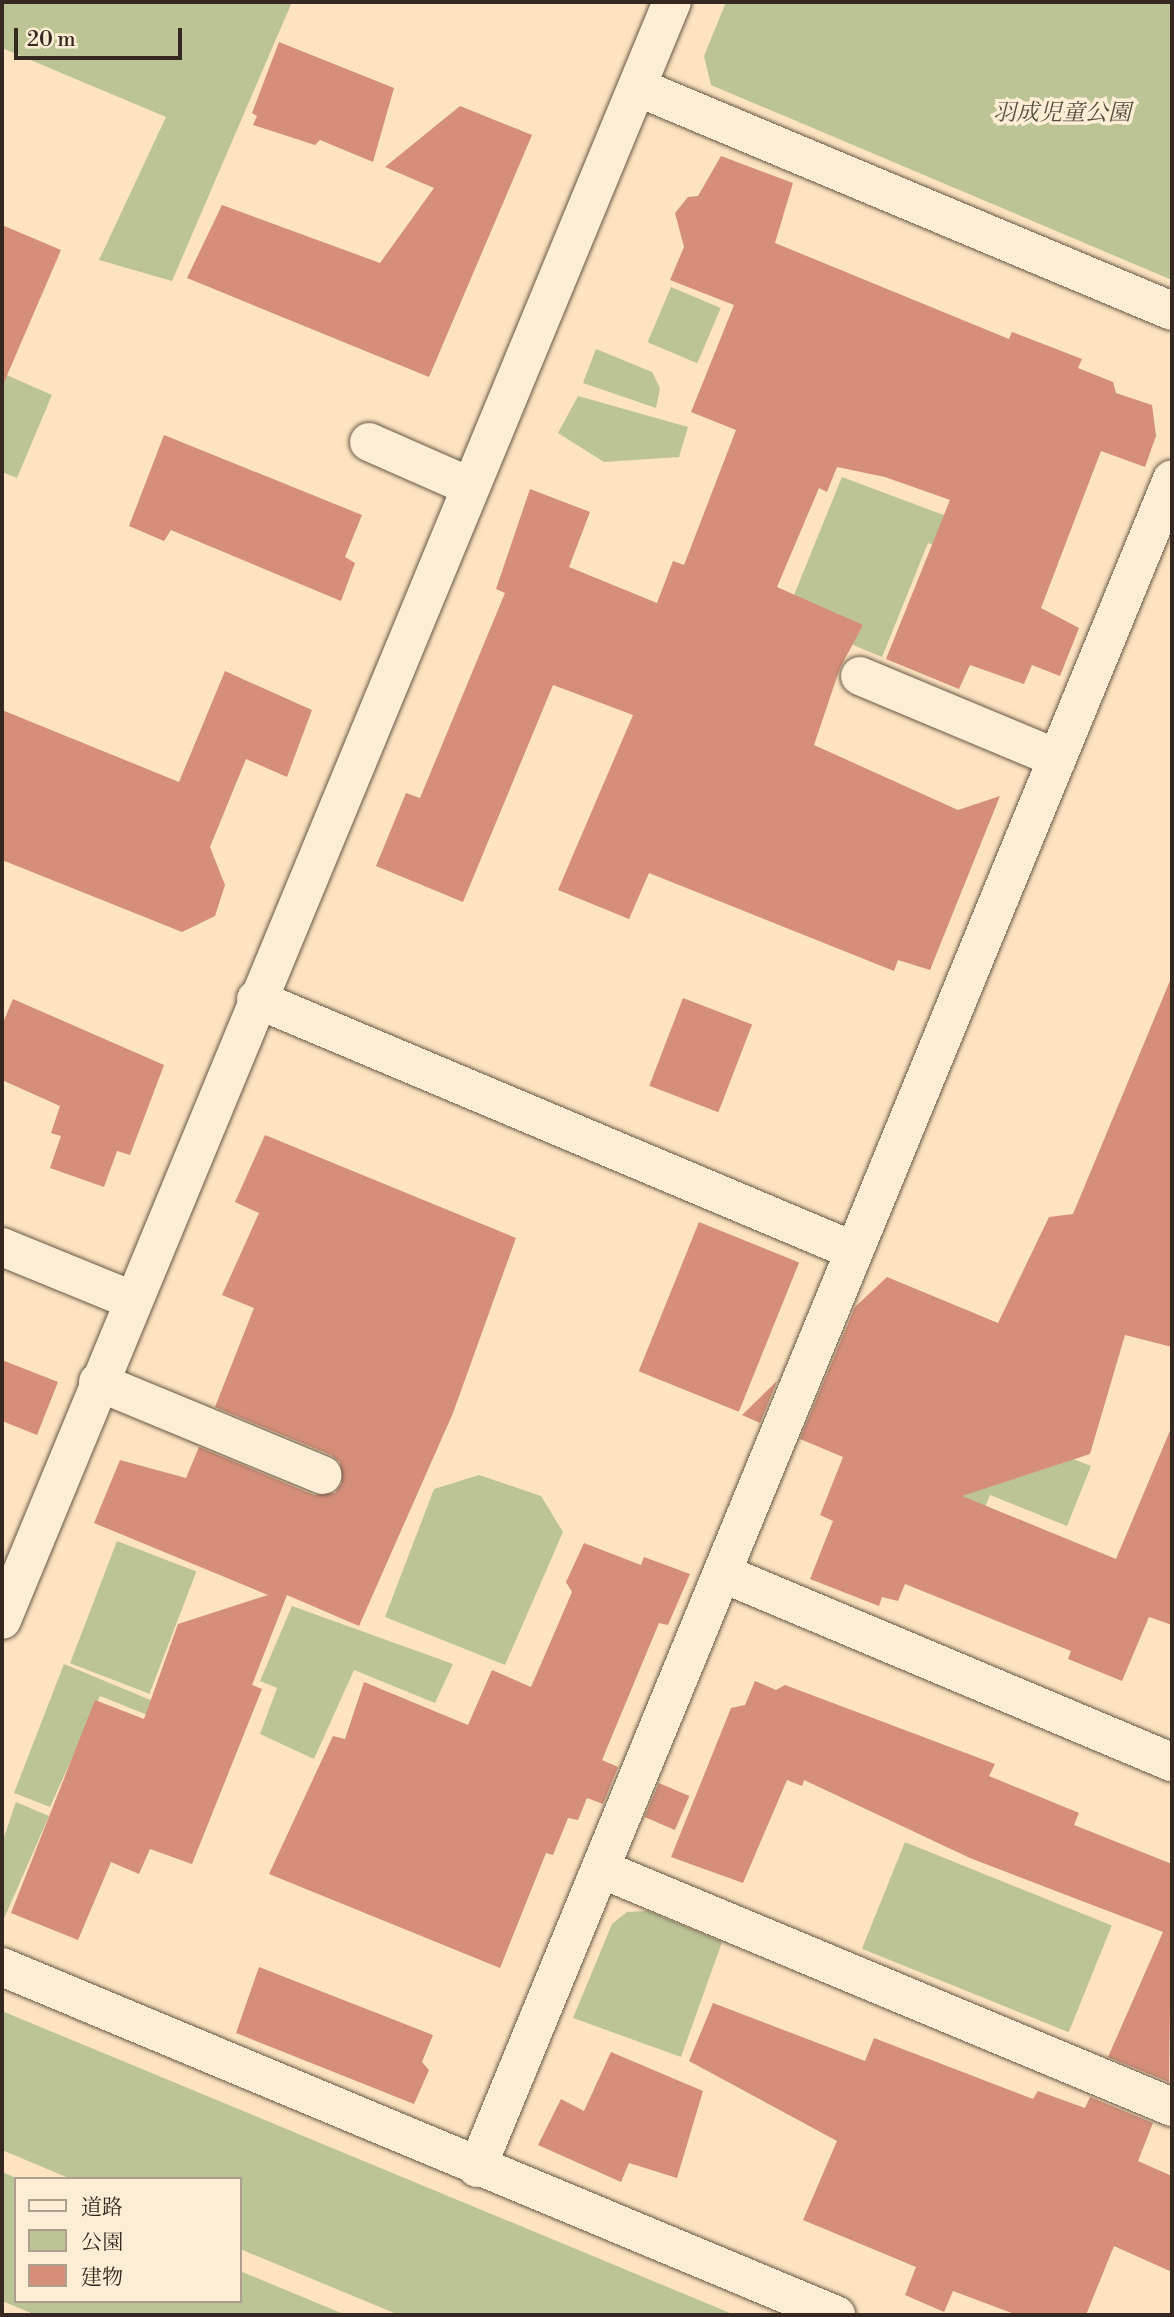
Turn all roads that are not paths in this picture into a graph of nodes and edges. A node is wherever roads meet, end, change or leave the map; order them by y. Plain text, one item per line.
1 (673, 2) edge
2 (637, 87) junction
3 (1172, 310) edge
4 (369, 442) dead end
5 (1172, 479) edge
6 (471, 487) junction
7 (860, 676) dead end
8 (1056, 758) junction
9 (256, 999) junction
10 (2, 1247) edge
11 (852, 1250) junction
12 (132, 1300) junction
13 (98, 1382) junction
14 (321, 1475) dead end
15 (724, 1574) junction
16 (2, 1620) edge
17 (1172, 1762) edge
18 (601, 1869) junction
19 (2, 1968) edge
20 (1172, 2107) edge
21 (477, 2168) junction
22 (836, 2315) edge

1 - 2 street
2 - 3 street
2 - 6 street
4 - 6 street
5 - 8 street
6 - 9 street
7 - 8 street
8 - 11 street
9 - 11 street
9 - 12 street
10 - 12 street
11 - 15 street
12 - 13 street
13 - 14 street
13 - 16 street
15 - 17 street
15 - 18 street
18 - 20 street
18 - 21 street
19 - 21 street
21 - 22 street

